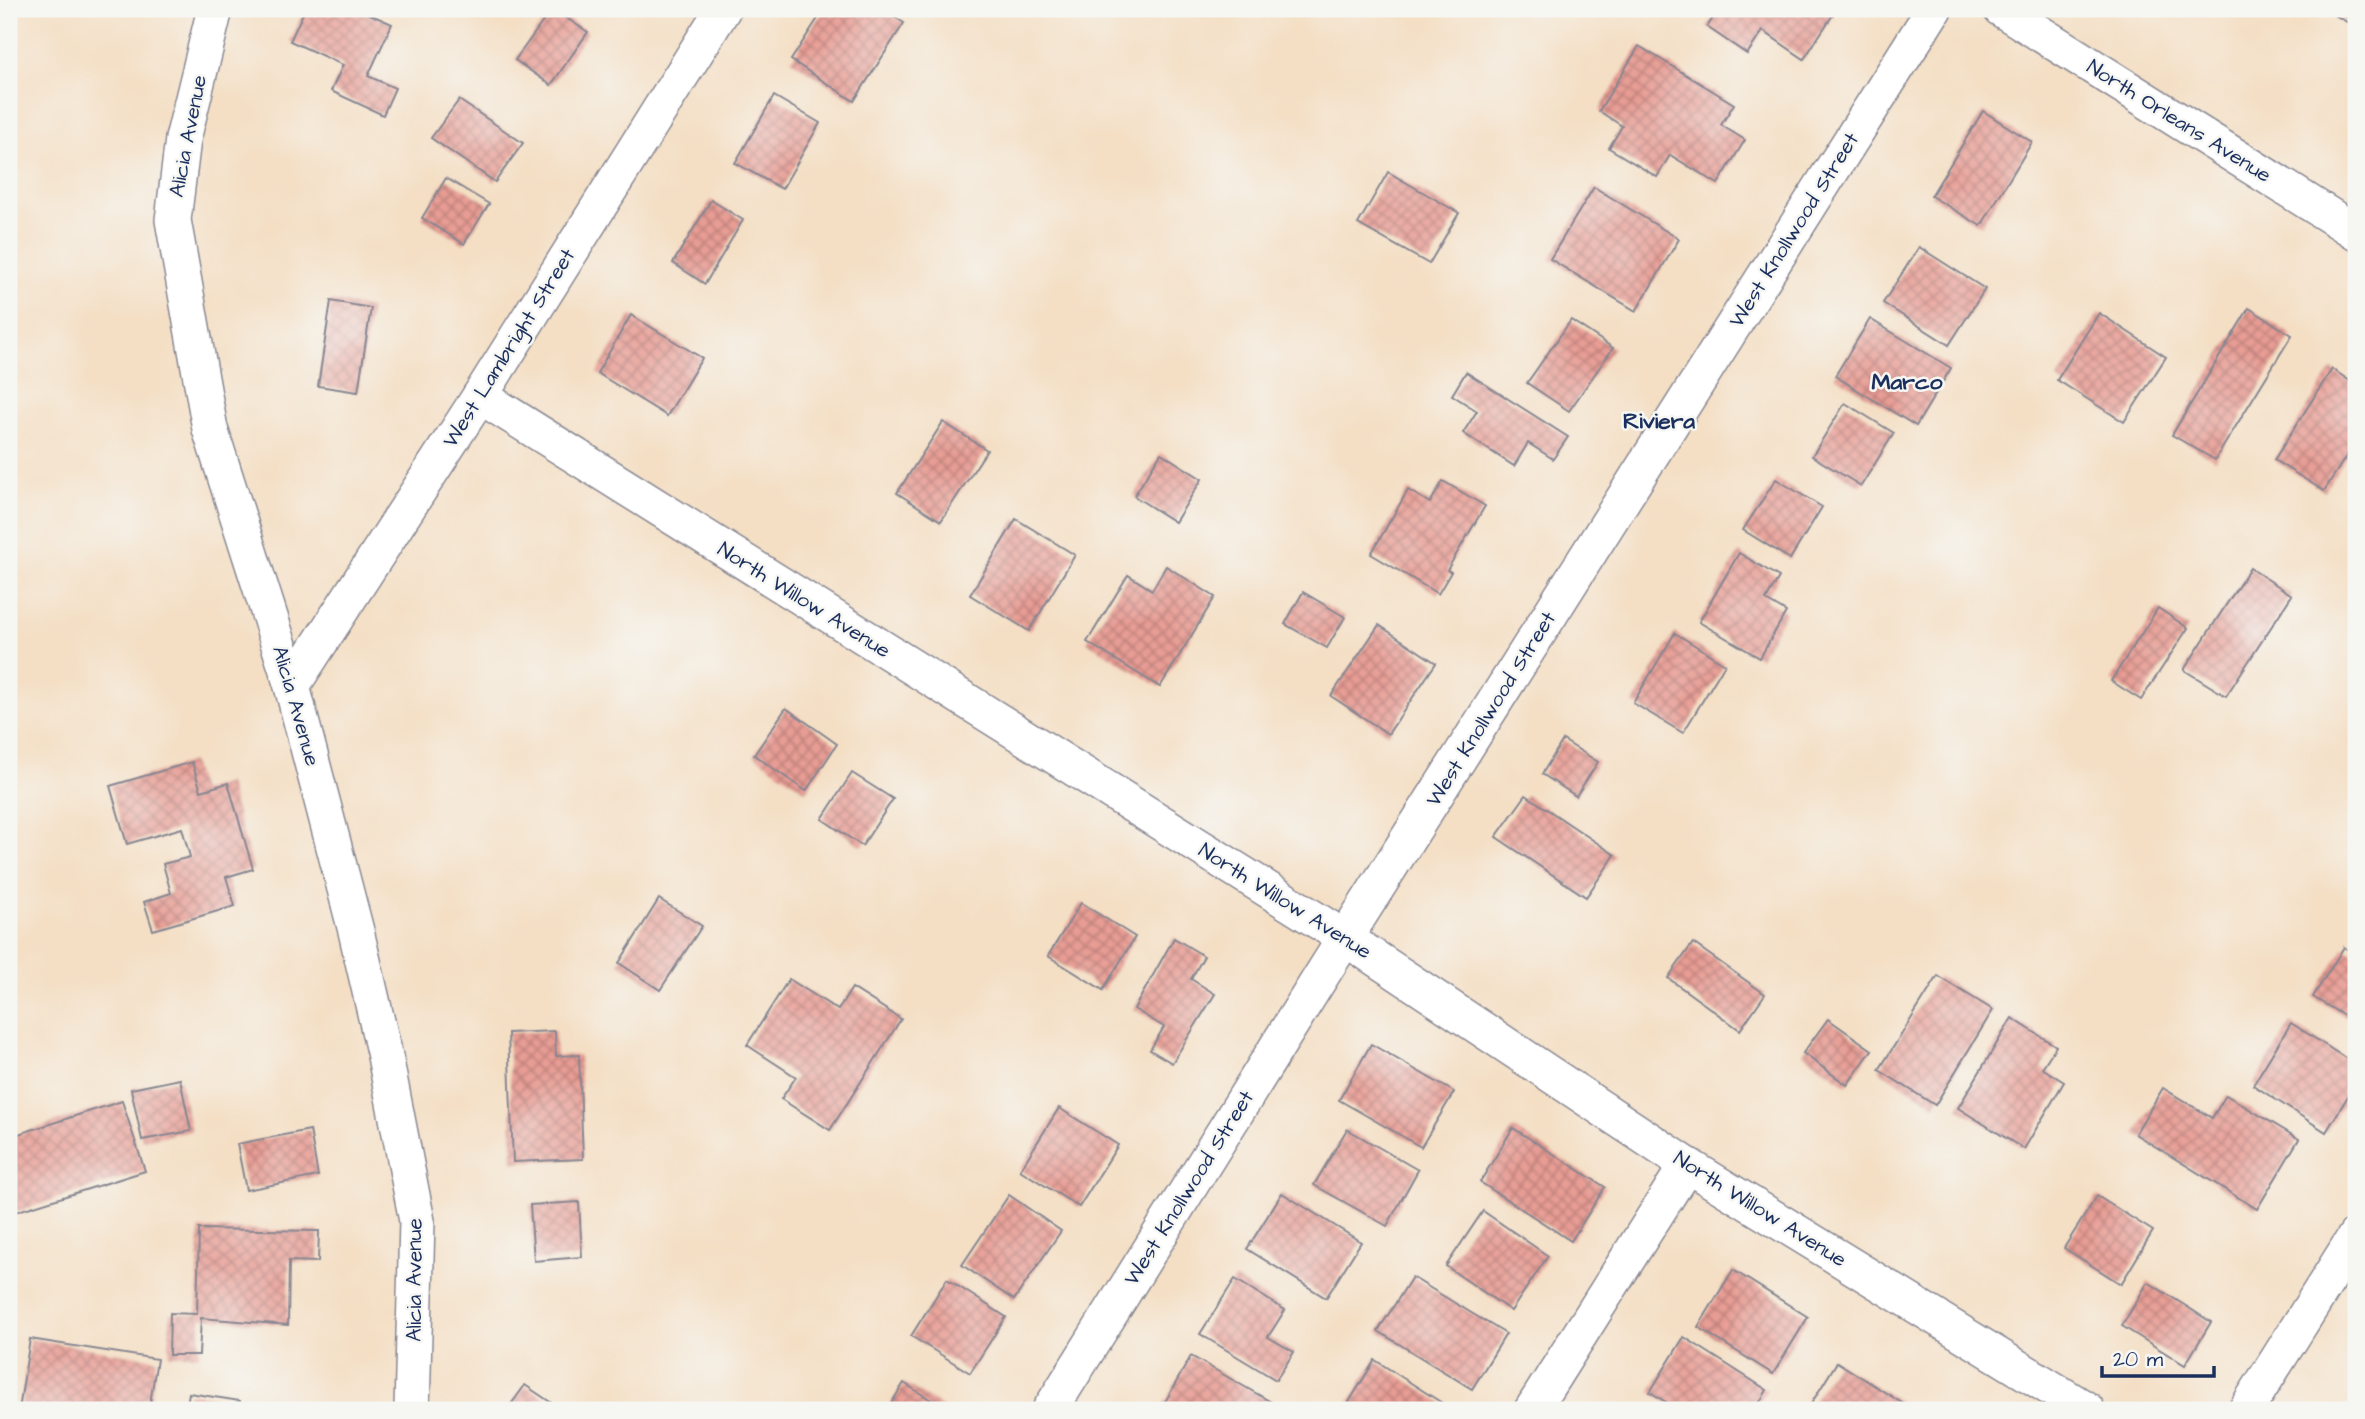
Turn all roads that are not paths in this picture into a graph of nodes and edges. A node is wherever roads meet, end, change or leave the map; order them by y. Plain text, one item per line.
1 (215, 9) edge
2 (723, 9) edge
3 (1934, 9) edge
4 (2001, 9) edge
5 (2356, 232) edge
6 (480, 396) junction
7 (292, 686) junction
8 (1345, 939) junction
9 (1687, 1165) junction
10 (2356, 1235) edge
11 (412, 1410) edge
12 (1050, 1410) edge
13 (1532, 1410) edge
14 (2087, 1410) edge
15 (2246, 1410) edge

1 - 7 street, Alicia Avenue
2 - 6 street, West Lambright Street
3 - 8 street, West Knollwood Street
4 - 5 street, North Orleans Avenue
6 - 7 street, West Lambright Street
6 - 8 street, North Willow Avenue
7 - 11 street, Alicia Avenue
8 - 9 street, North Willow Avenue
8 - 12 street, West Knollwood Street
9 - 13 street
9 - 14 street, North Willow Avenue
10 - 15 street

